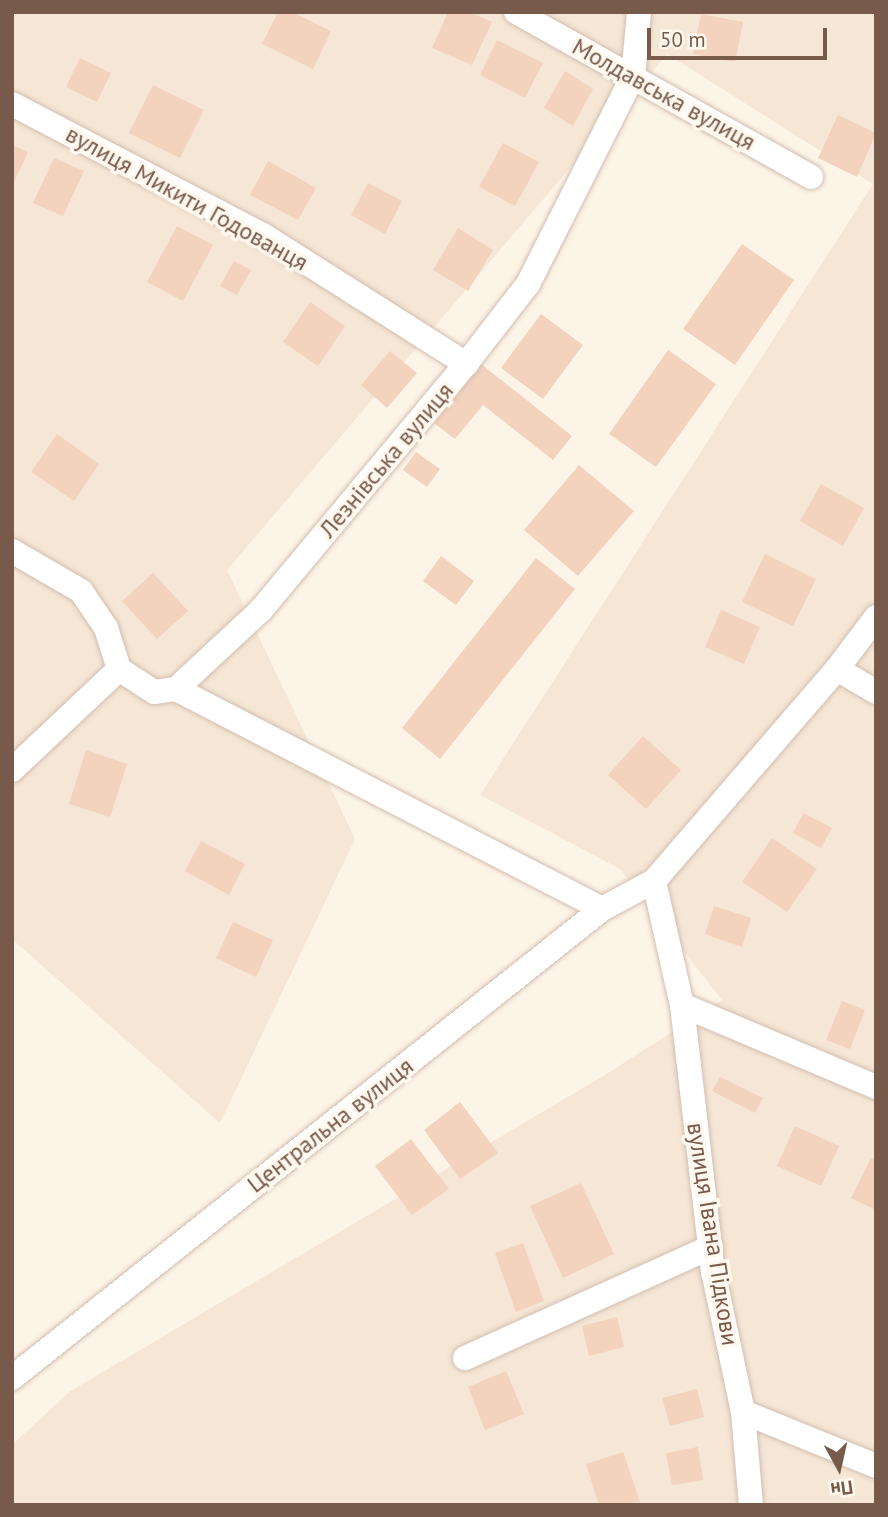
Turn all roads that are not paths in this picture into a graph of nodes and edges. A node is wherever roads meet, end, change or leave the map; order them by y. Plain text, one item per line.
1 (516, 12) edge
2 (639, 12) edge
3 (633, 76) junction
4 (12, 104) edge
5 (811, 177) dead end
6 (466, 365) junction
7 (12, 551) edge
8 (876, 617) edge
9 (118, 669) junction
10 (837, 670) junction
11 (176, 690) junction
12 (876, 692) edge
13 (12, 770) edge
14 (654, 881) junction
15 (602, 909) junction
16 (682, 1004) junction
17 (876, 1087) edge
18 (711, 1247) junction
19 (465, 1358) dead end
20 (12, 1378) edge
21 (743, 1412) junction
22 (876, 1465) edge
23 (751, 1505) edge

1 - 3 street, Молдавська вулиця
2 - 3 street, Лезнівська вулиця
3 - 5 street, Молдавська вулиця
3 - 6 street, Лезнівська вулиця
4 - 6 street, вулиця Микити Годованця
6 - 11 street, Лезнівська вулиця
7 - 9 street
8 - 10 street
9 - 11 street
9 - 13 street
10 - 12 street
10 - 14 street
11 - 15 street
14 - 15 street, Центральна вулиця
14 - 16 street, вулиця Івана Підкови
15 - 20 street, Центральна вулиця
16 - 17 street
16 - 18 street, вулиця Івана Підкови
18 - 19 street
18 - 21 street, вулиця Івана Підкови
21 - 22 street
21 - 23 street, вулиця Івана Підкови

